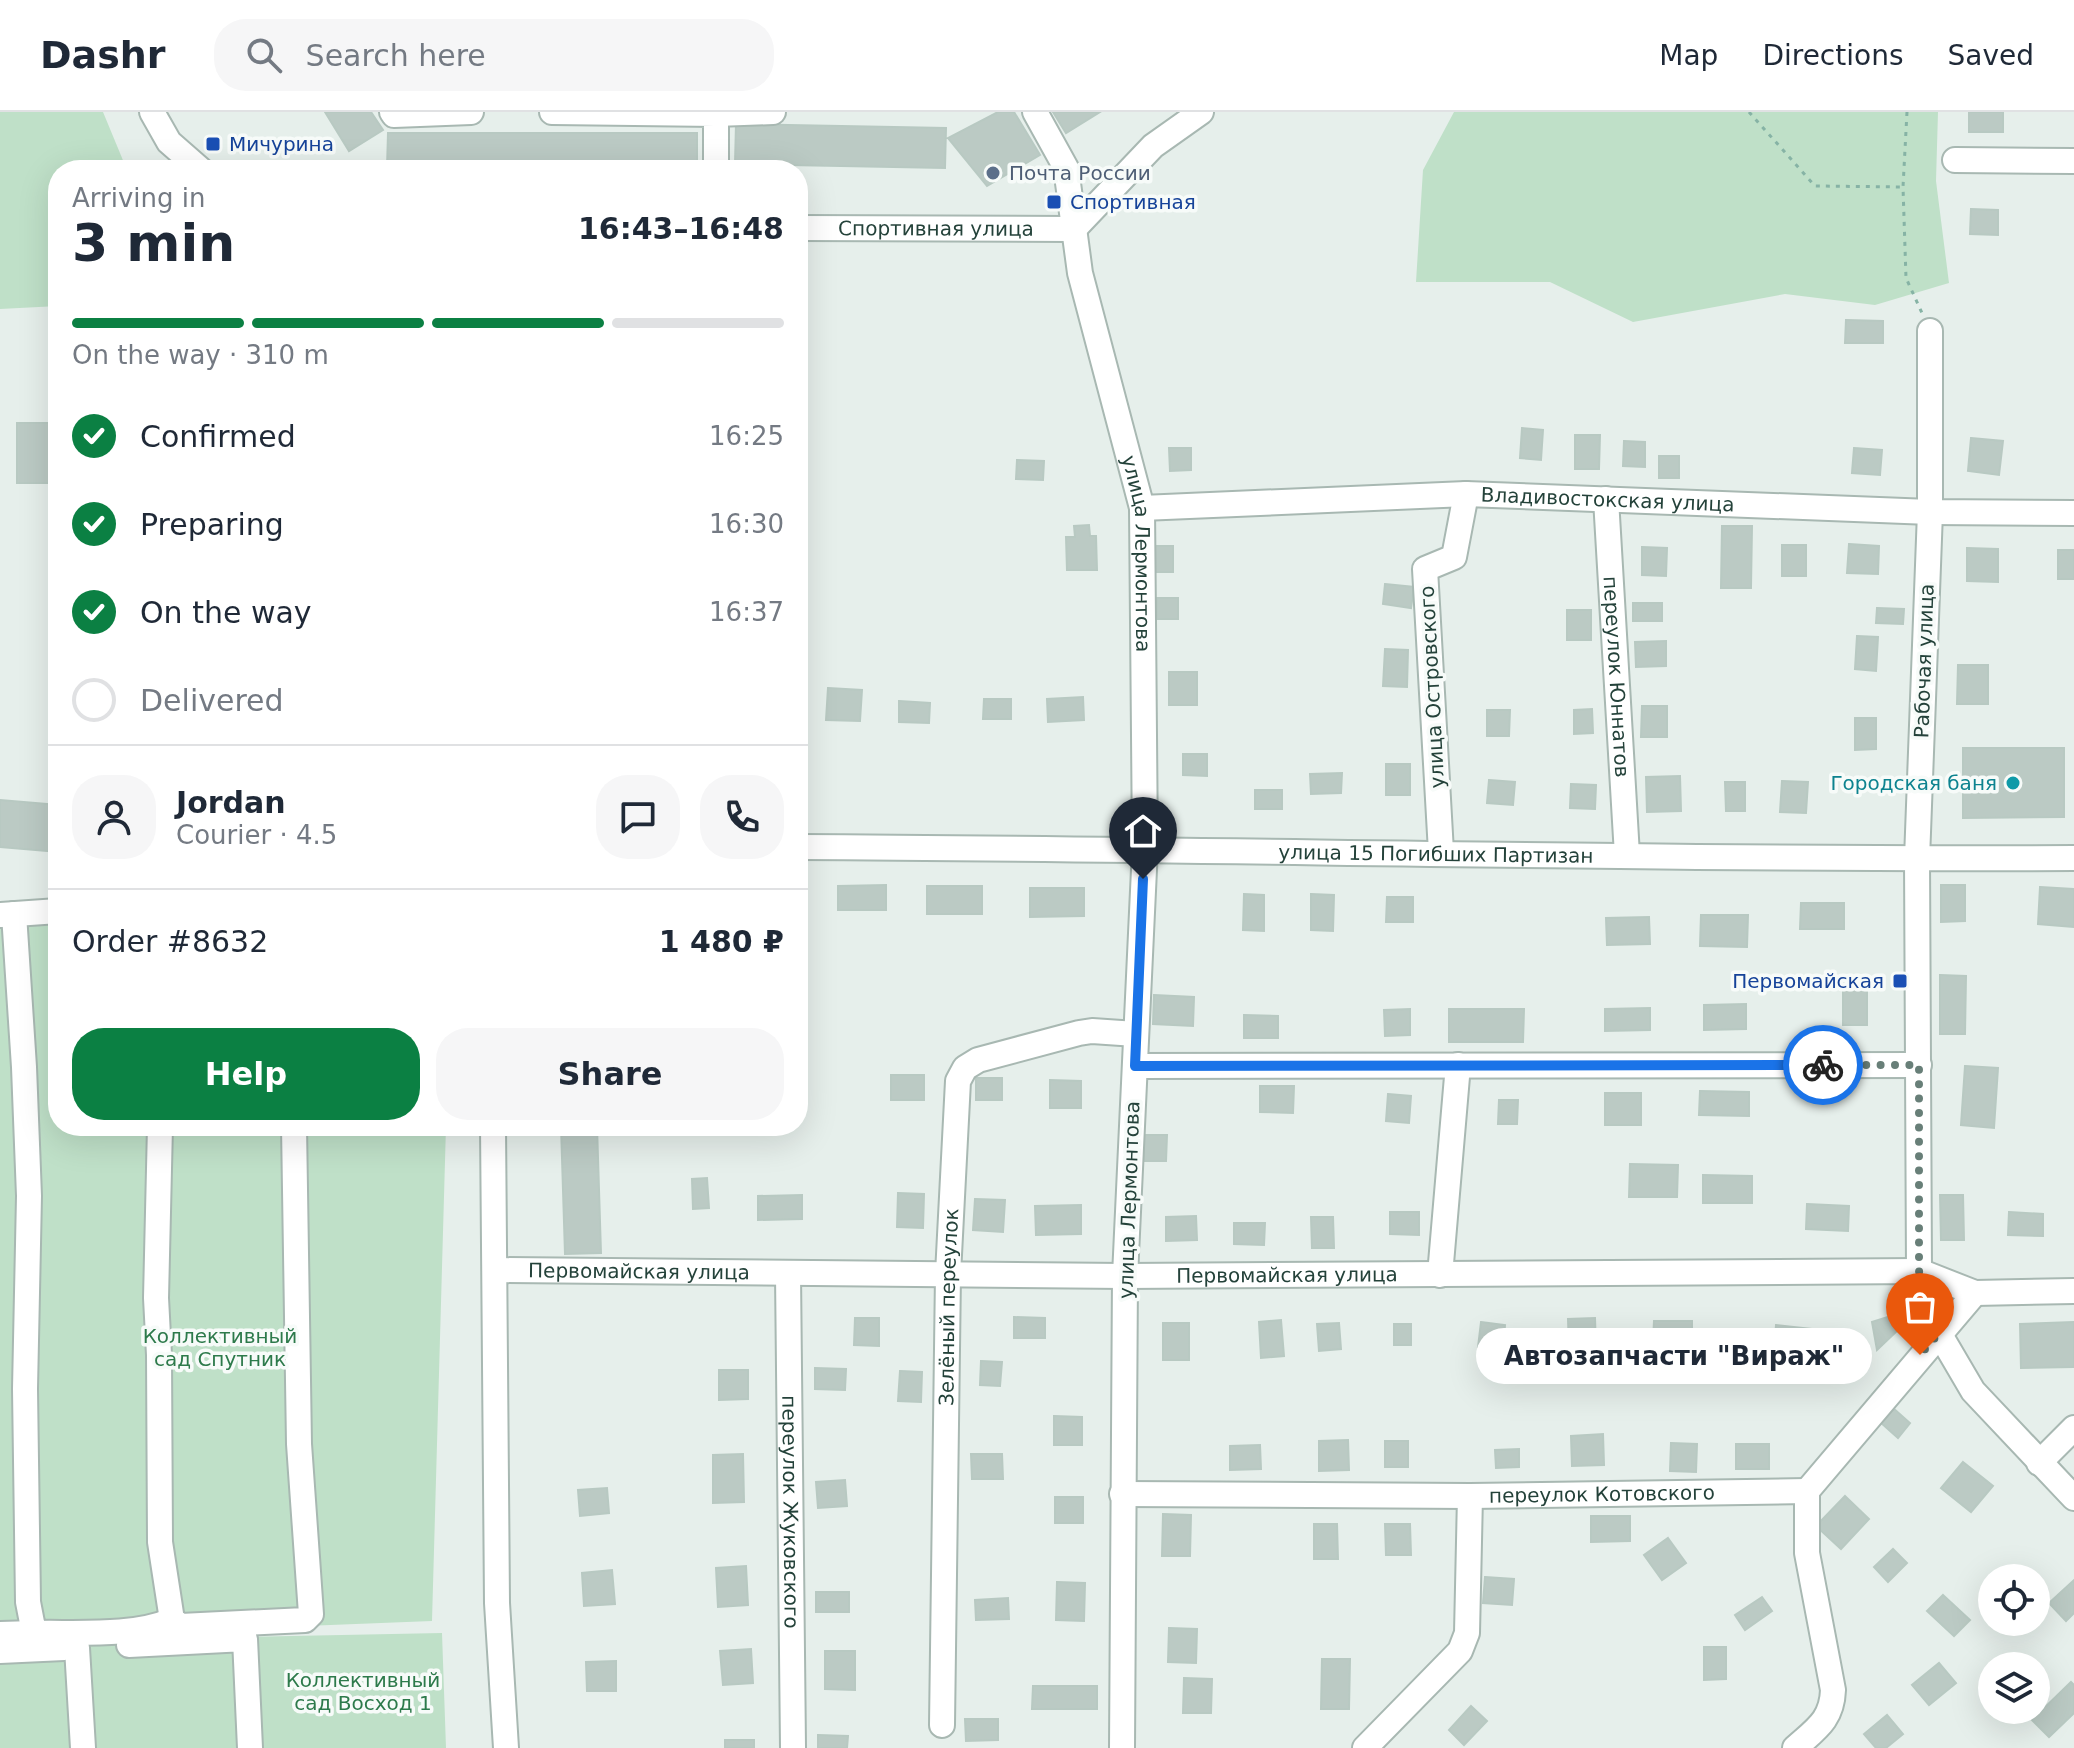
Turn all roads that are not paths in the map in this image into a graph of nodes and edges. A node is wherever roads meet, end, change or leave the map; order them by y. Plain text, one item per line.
1 (152, 112) edge
2 (392, 112) edge
3 (471, 112) edge
4 (552, 112) edge
5 (773, 112) edge
6 (1035, 112) edge
7 (1201, 112) edge
8 (716, 114) junction
9 (190, 160) edge
10 (716, 160) edge
11 (1955, 160) dead end
12 (2074, 161) edge
13 (808, 228) edge
14 (1074, 229) junction
15 (1930, 331) road end
16 (1466, 494) junction
17 (1606, 499) junction
18 (1142, 508) junction
19 (1930, 512) junction
20 (2074, 513) edge
21 (808, 847) edge
22 (1145, 848) junction
23 (1441, 852) junction
24 (1627, 855) junction
25 (2074, 858) edge
26 (1917, 859) junction
27 (48, 912) edge
28 (7, 914) edge
29 (1136, 1034) junction
30 (1458, 1065) junction
31 (1919, 1065) junction
32 (1135, 1066) junction
33 (160, 1136) edge
34 (294, 1136) edge
35 (493, 1136) edge
36 (495, 1270) junction
37 (1919, 1271) junction
38 (788, 1274) junction
39 (948, 1274) junction
40 (1440, 1275) junction
41 (1125, 1276) junction
42 (2074, 1291) edge
43 (1975, 1293) junction
44 (1939, 1333) junction
45 (2074, 1428) edge
46 (2039, 1463) junction
47 (1807, 1491) junction
48 (1122, 1494) junction
49 (1470, 1496) junction
50 (2074, 1498) edge
51 (172, 1620) junction
52 (34, 1633) junction
53 (0, 1634) edge
54 (77, 1648) junction
55 (0, 1651) edge
56 (942, 1725) dead end
57 (83, 1748) edge
58 (250, 1748) edge
59 (506, 1748) edge
60 (793, 1748) edge
61 (1122, 1748) edge
62 (1365, 1748) edge
63 (1795, 1748) edge

1 - 9 street
2 - 3 street
4 - 8 street
5 - 8 street
6 - 14 street, улица Лермонтова
7 - 14 street
8 - 10 street
11 - 12 street
13 - 14 street, Спортивная улица
14 - 18 street, улица Лермонтова
15 - 19 street, Рабочая улица
16 - 17 street, Владивостокская улица
16 - 18 street, Владивостокская улица
16 - 23 street, улица Островского
17 - 19 street, Владивостокская улица
17 - 24 street, переулок Юннатов
18 - 22 street, улица Лермонтова
19 - 20 street, Владивостокская улица
19 - 26 street, Рабочая улица
21 - 22 street, улица 15 Погибших Партизан
22 - 23 street, улица 15 Погибших Партизан
22 - 29 street, улица Лермонтова
23 - 24 street, улица 15 Погибших Партизан
24 - 26 street, улица 15 Погибших Партизан
25 - 26 street, улица 15 Погибших Партизан
26 - 31 street, Рабочая улица
27 - 28 street
28 - 52 street
29 - 32 street, улица Лермонтова
29 - 39 street, Зелёный переулок
30 - 31 street
30 - 32 street
30 - 40 street
31 - 37 street, Рабочая улица
32 - 41 street, улица Лермонтова
33 - 51 street
34 - 51 street
35 - 36 street
36 - 38 street, Первомайская улица
36 - 59 street
37 - 40 street, Первомайская улица
37 - 43 street, Первомайская улица
37 - 44 street, Рабочая улица
38 - 39 street, Первомайская улица
38 - 60 street, переулок Жуковского
39 - 41 street, Первомайская улица
39 - 56 street, Зелёный переулок
40 - 41 street, Первомайская улица
41 - 48 street, улица Лермонтова
42 - 43 street, Первомайская улица
43 - 44 street
44 - 46 street, Рабочая улица
44 - 47 street
45 - 46 street
46 - 50 street, Рабочая улица
47 - 49 street, переулок Котовского
47 - 63 street
48 - 49 street, переулок Котовского
48 - 61 street, улица Лермонтова
49 - 62 street
51 - 52 street
52 - 53 street
54 - 55 street
54 - 57 street
54 - 58 street

